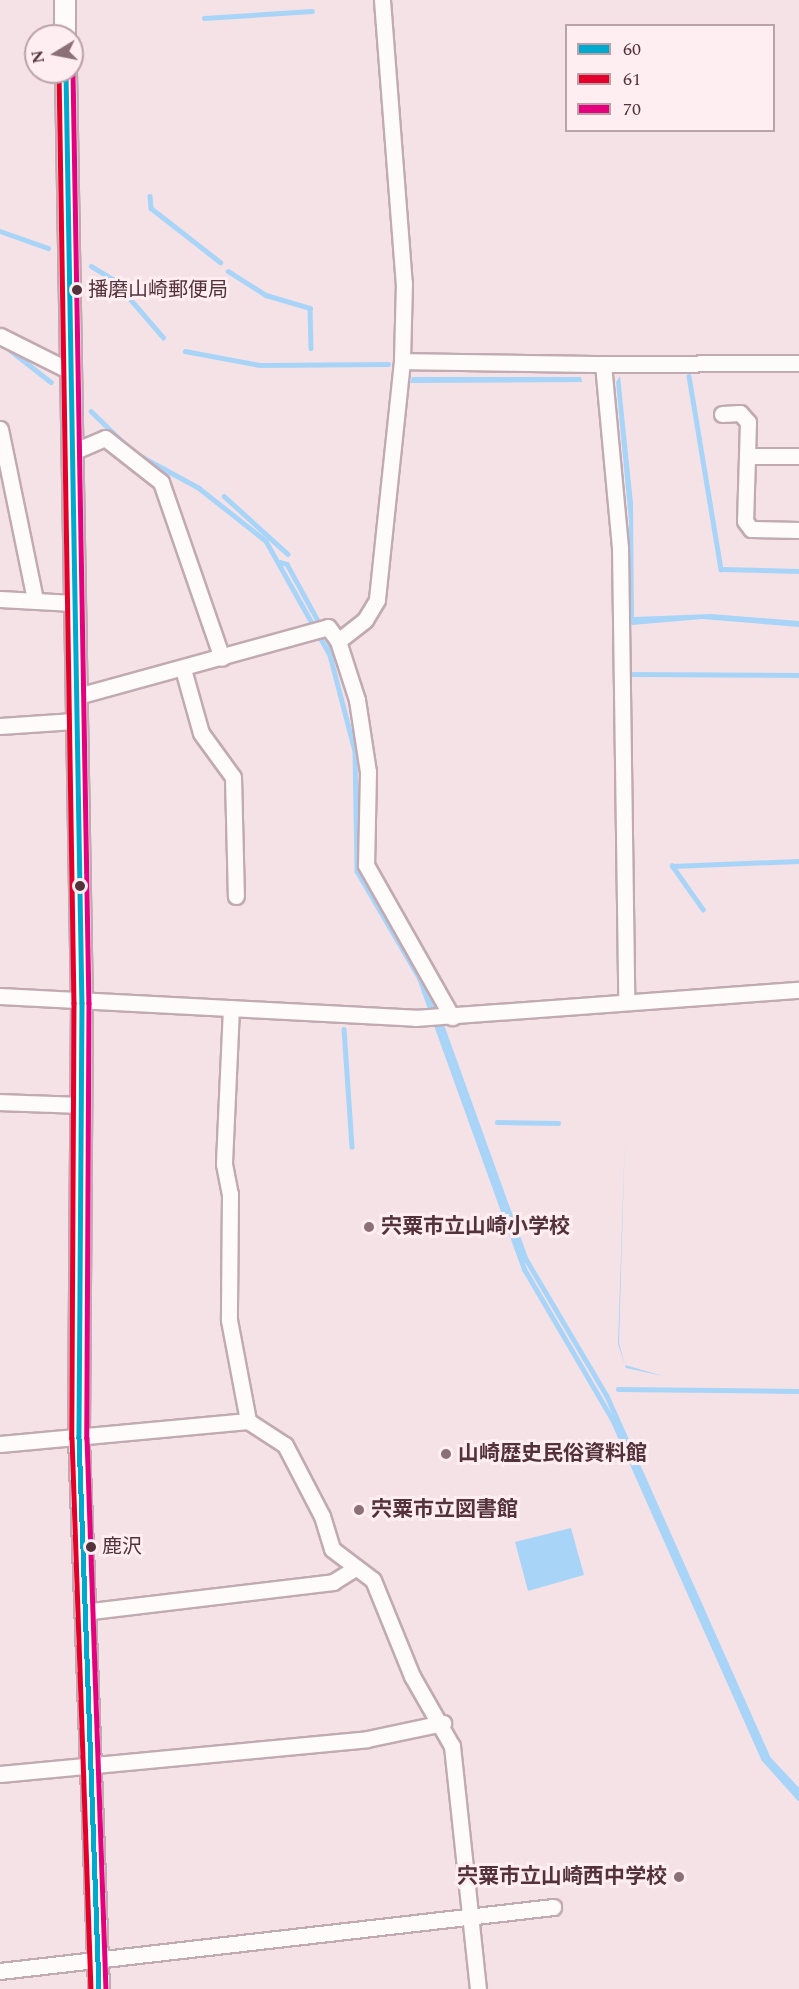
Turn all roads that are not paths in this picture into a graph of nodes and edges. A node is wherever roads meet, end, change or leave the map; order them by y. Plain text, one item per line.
1 (64, 0) edge
2 (382, 0) edge
3 (65, 24) edge
4 (66, 84) edge
5 (0, 336) edge
6 (402, 361) junction
7 (799, 363) edge
8 (603, 364) junction
9 (70, 371) junction
10 (722, 414) dead end
11 (0, 429) edge
12 (70, 453) junction
13 (747, 456) junction
14 (799, 456) edge
15 (799, 530) edge
16 (0, 599) edge
17 (35, 600) junction
18 (73, 603) junction
19 (338, 641) junction
20 (222, 658) junction
21 (183, 669) junction
22 (74, 697) junction
23 (74, 721) junction
24 (0, 726) edge
25 (236, 896) dead end
26 (799, 990) edge
27 (0, 996) edge
28 (626, 1000) junction
29 (82, 1003) junction
30 (231, 1008) junction
31 (452, 1017) junction
32 (0, 1102) edge
33 (81, 1104) junction
34 (248, 1421) junction
35 (79, 1438) junction
36 (0, 1444) edge
37 (354, 1569) junction
38 (83, 1612) junction
39 (443, 1723) junction
40 (92, 1768) junction
41 (0, 1774) edge
42 (553, 1907) dead end
43 (472, 1918) junction
44 (97, 1963) junction
45 (0, 1971) edge
46 (99, 1989) edge
47 (478, 1989) edge

1 - 3 main road
2 - 6 street
4 - 9 main road
5 - 9 street
6 - 8 street
6 - 19 street
7 - 8 street
8 - 28 street
9 - 12 main road
10 - 13 street
11 - 17 street
12 - 18 main road
12 - 20 street
13 - 14 street
13 - 15 street
16 - 17 street
17 - 18 street
18 - 22 main road
19 - 20 street
19 - 31 street
20 - 21 street
21 - 22 street
21 - 25 street
22 - 23 main road
23 - 24 street
23 - 29 main road
26 - 28 street
27 - 29 street
28 - 31 street
29 - 30 street
29 - 33 main road
30 - 31 street
30 - 34 street
32 - 33 street
33 - 35 main road
34 - 35 street
34 - 37 street
35 - 36 street
35 - 38 main road
37 - 38 street
37 - 39 street
38 - 40 main road
39 - 40 street
39 - 43 street
40 - 41 street
40 - 44 main road
42 - 43 street
43 - 44 street
43 - 47 street
44 - 45 street
44 - 46 main road

